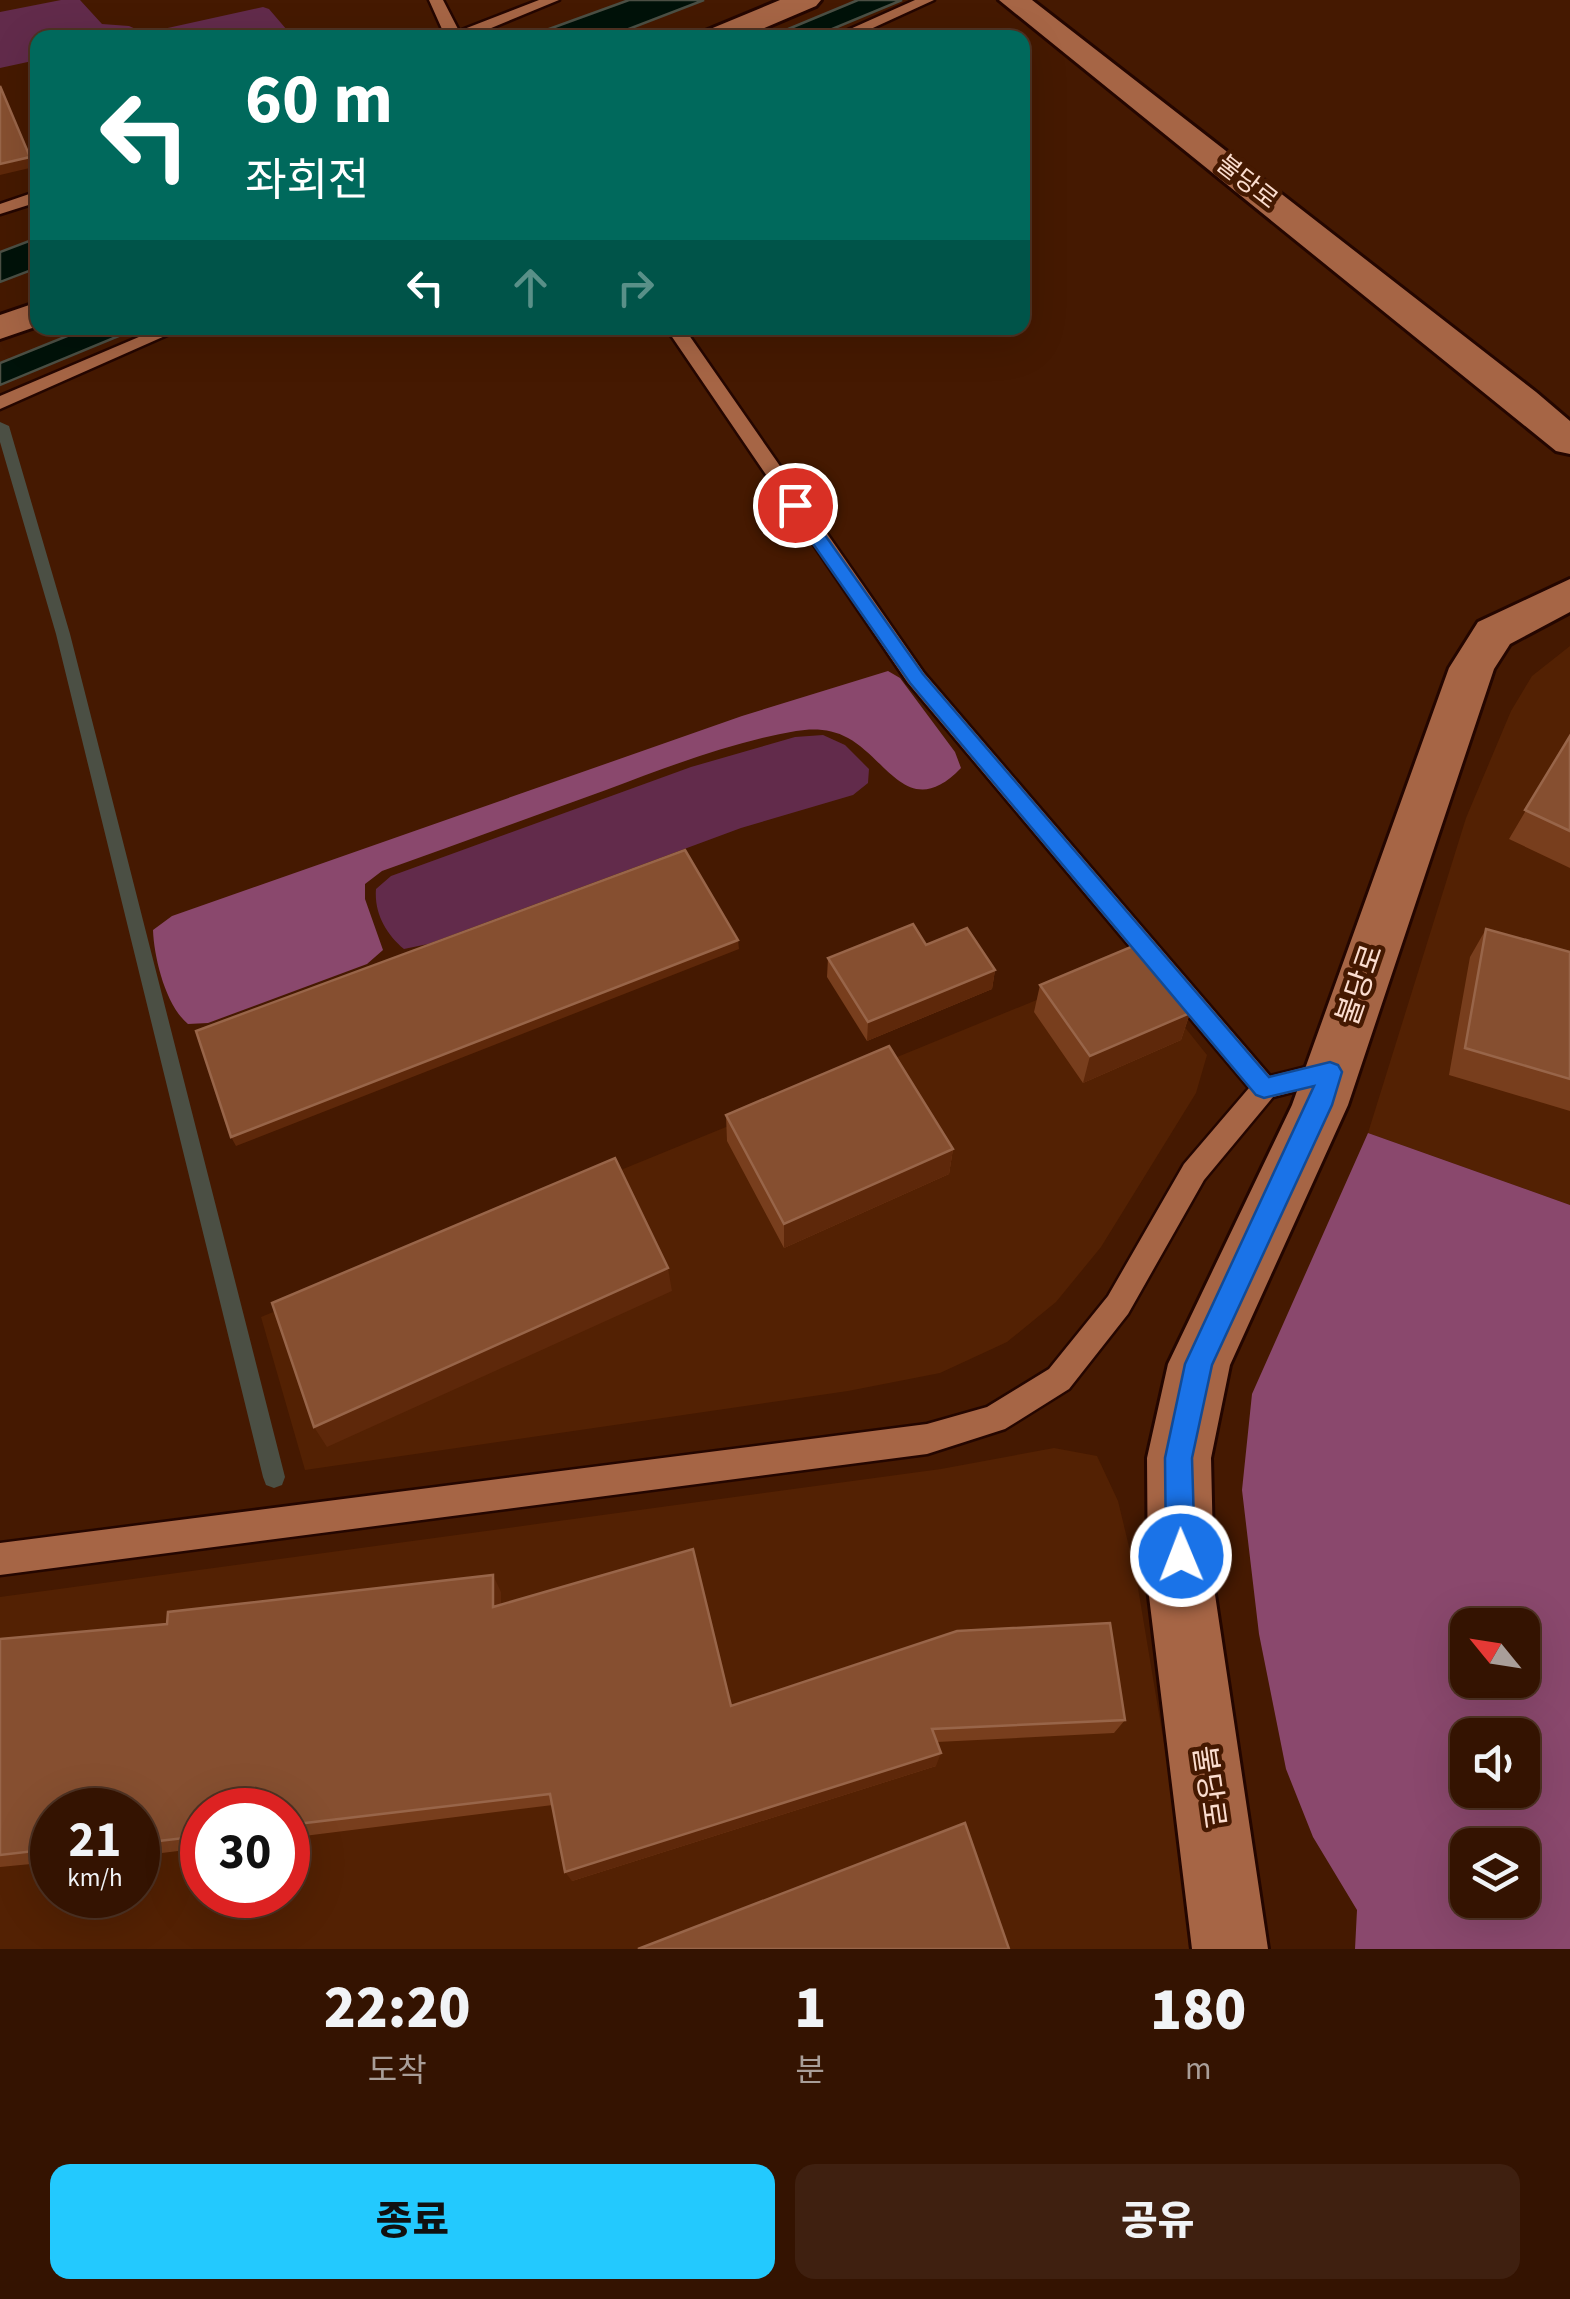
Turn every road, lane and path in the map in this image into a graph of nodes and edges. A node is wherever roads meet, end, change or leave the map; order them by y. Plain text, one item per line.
1 (436, 0) edge
2 (552, 0) edge
3 (806, 0) edge
4 (927, 0) edge
5 (1014, 0) edge
6 (451, 30) edge
7 (473, 30) edge
8 (733, 30) edge
9 (855, 30) edge
10 (30, 199) edge
11 (0, 209) edge
12 (30, 316) edge
13 (0, 328) edge
14 (158, 335) edge
15 (680, 335) edge
16 (0, 403) edge
17 (1570, 442) edge
18 (1570, 594) edge
19 (1330, 1072) junction
20 (1264, 1088) junction
21 (0, 1559) edge
22 (1230, 1949) edge

1 - 6 lane
2 - 7 lane
3 - 8 street
4 - 9 lane
5 - 17 street, 불당로
10 - 11 lane
12 - 13 street
14 - 16 lane
15 - 20 lane
18 - 19 street, 불당로
19 - 20 lane
19 - 22 street, 불당로
20 - 21 lane

